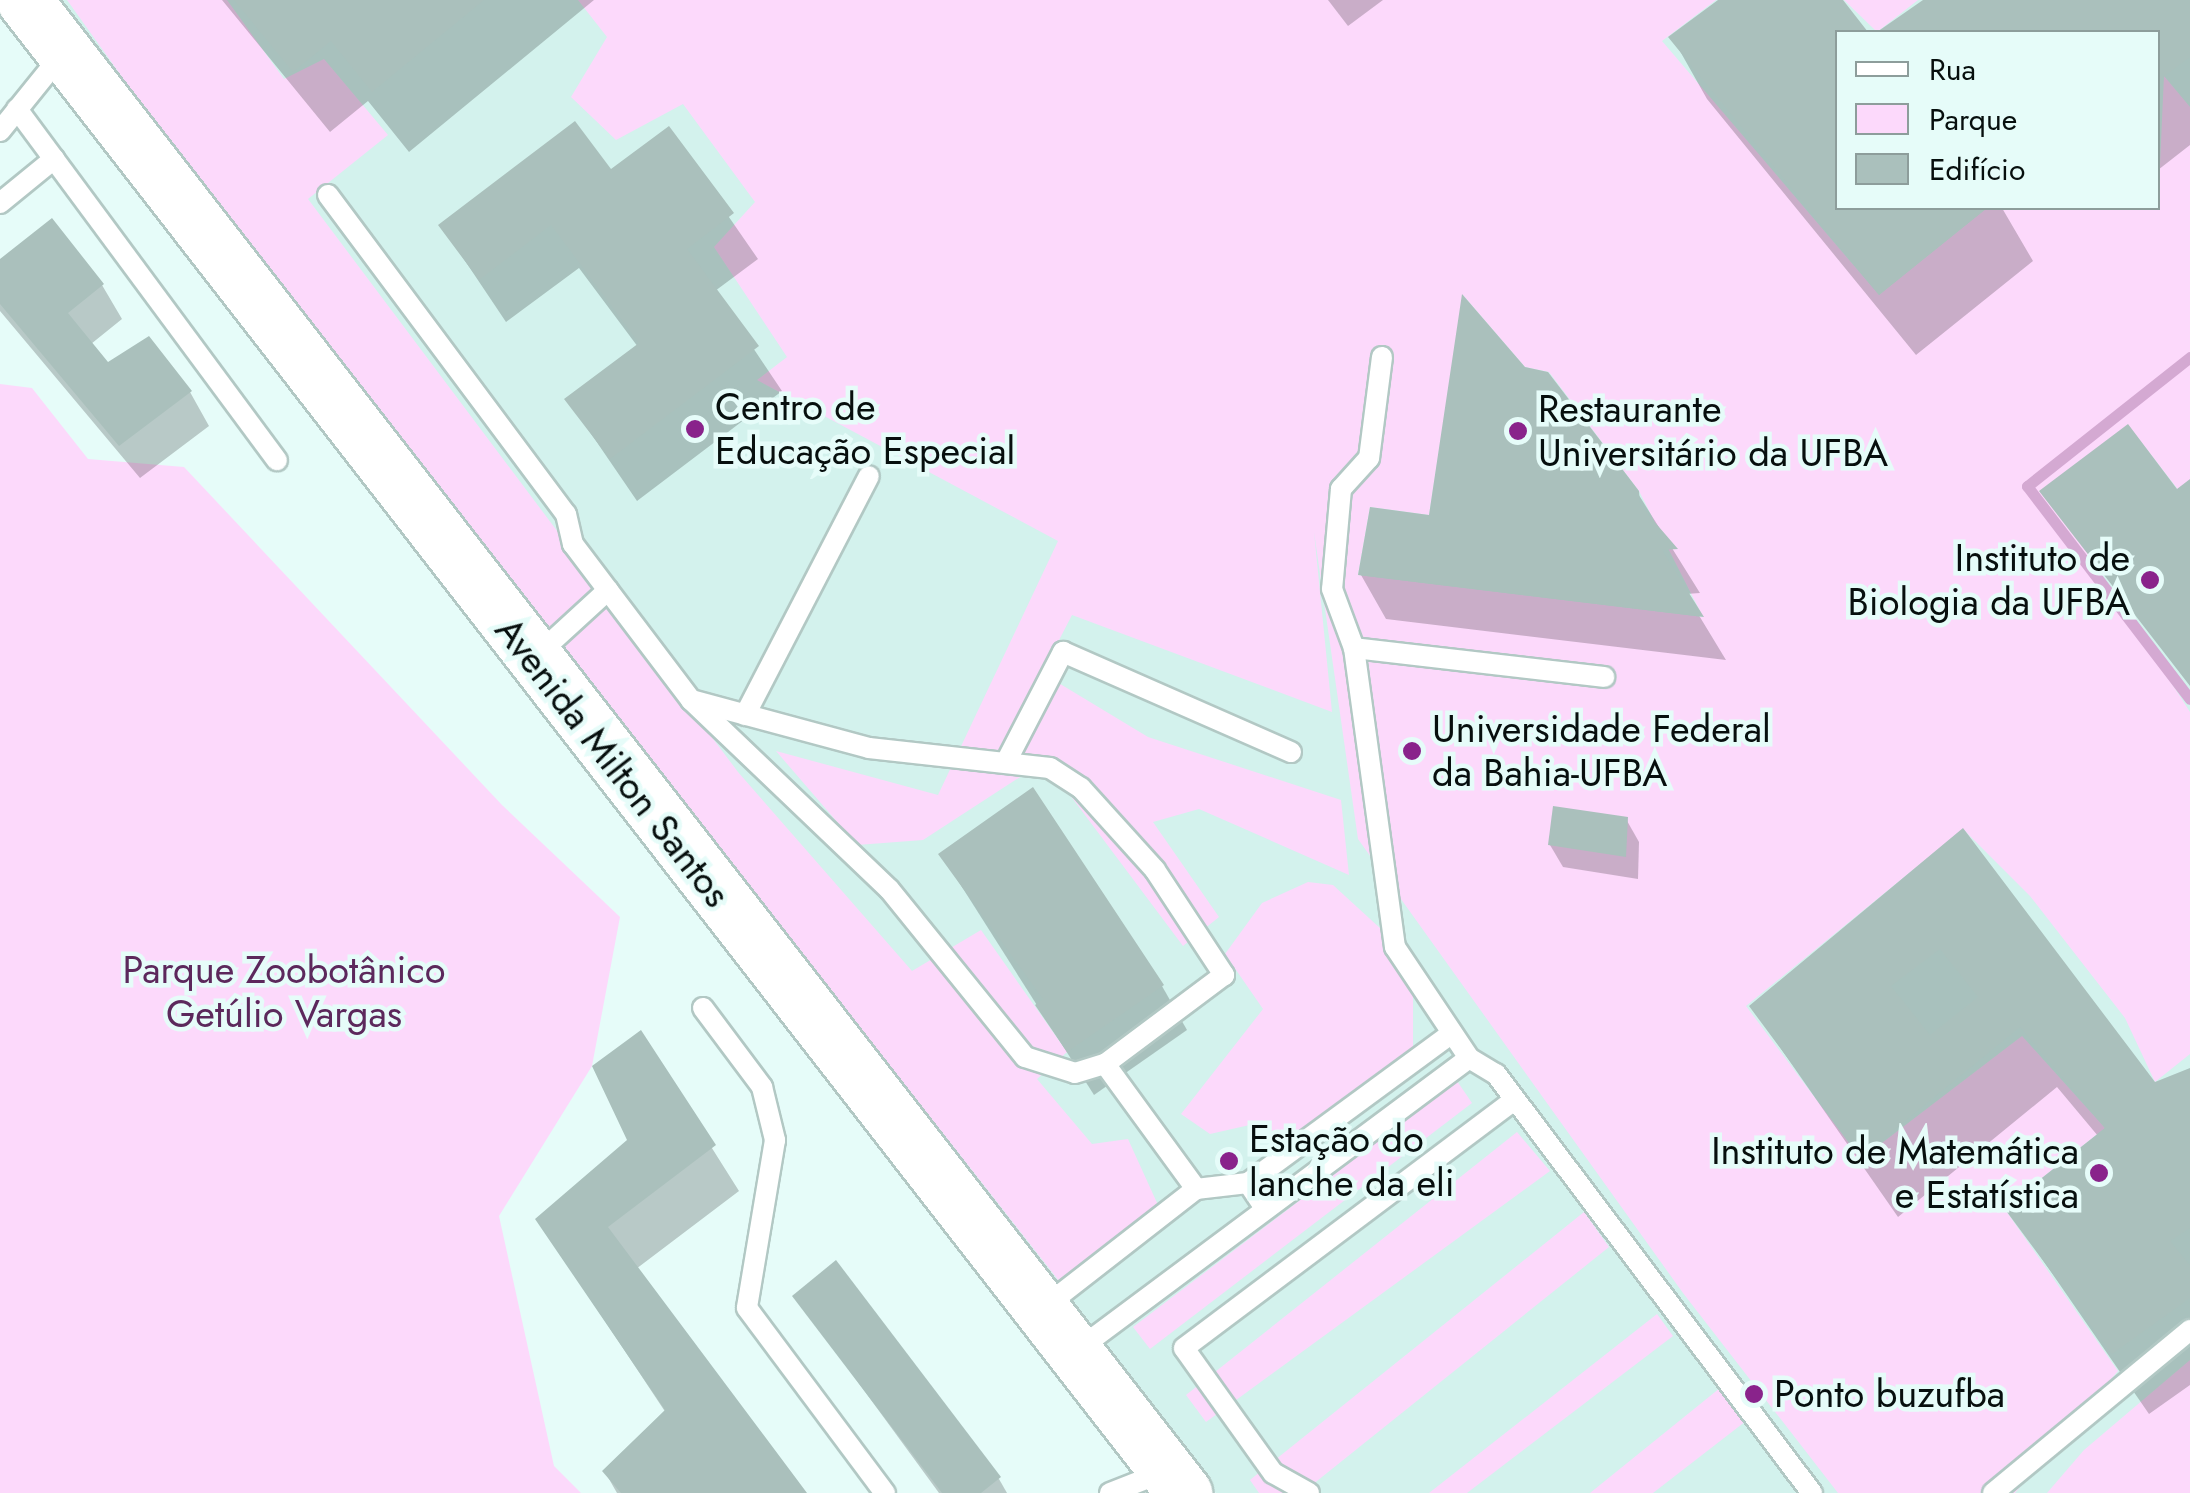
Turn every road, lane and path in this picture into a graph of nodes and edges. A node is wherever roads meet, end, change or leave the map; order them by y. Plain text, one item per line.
1 (36, 20) edge
2 (18, 109) junction
3 (0, 131) edge
4 (54, 159) junction
5 (328, 195) dead end
6 (0, 203) edge
7 (1382, 358) dead end
8 (278, 460) dead end
9 (870, 476) dead end
10 (608, 590) junction
11 (1354, 648) junction
12 (533, 658) junction
13 (1604, 677) dead end
14 (691, 700) junction
15 (745, 714) junction
16 (1292, 752) dead end
17 (1007, 760) junction
18 (702, 1008) dead end
19 (1452, 1033) junction
20 (1469, 1058) junction
21 (1105, 1064) junction
22 (1514, 1100) junction
23 (1248, 1184) junction
24 (1196, 1190) junction
25 (1263, 1204) junction
26 (1040, 1310) junction
27 (2190, 1330) edge
28 (1074, 1352) junction
29 (1175, 1482) edge
30 (884, 1493) edge
31 (1110, 1493) edge
32 (1309, 1493) edge
33 (1812, 1493) edge
34 (1993, 1493) edge

1 - 2 lane
1 - 12 main road, Avenida Milton Santos
2 - 3 lane
2 - 4 lane
4 - 6 lane
4 - 8 lane
5 - 10 lane
7 - 11 lane
9 - 15 lane
10 - 12 lane
10 - 14 lane
11 - 13 lane
11 - 19 lane
12 - 26 main road, Avenida Milton Santos
14 - 15 lane
14 - 21 lane
15 - 17 lane
16 - 17 lane
17 - 21 lane
18 - 30 lane
19 - 20 lane
19 - 23 lane
20 - 22 lane
20 - 25 lane
21 - 24 lane
22 - 32 lane
22 - 33 lane
23 - 24 lane
23 - 25 lane
24 - 26 lane
25 - 28 lane
26 - 28 main road, Avenida Milton Santos
27 - 34 lane
28 - 29 main road, Avenida Milton Santos
29 - 31 lane

